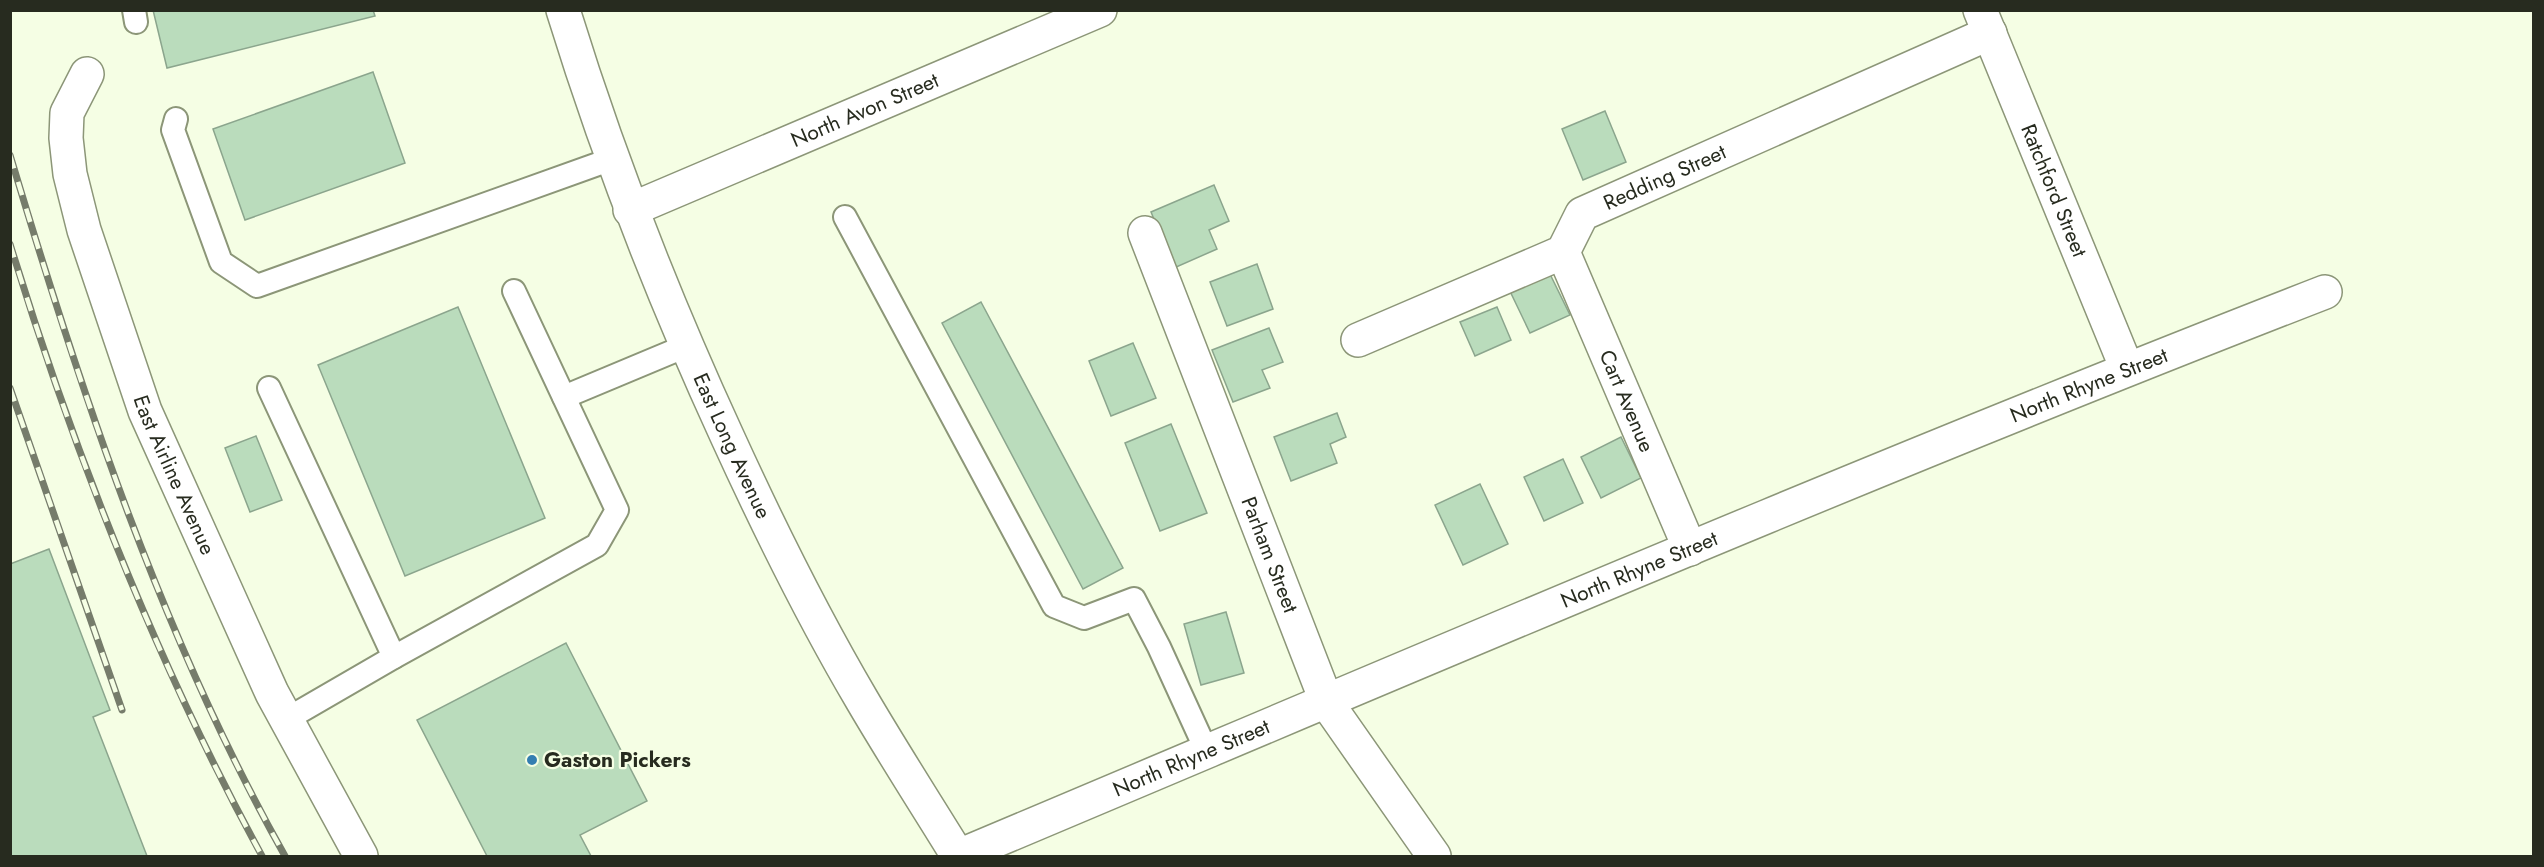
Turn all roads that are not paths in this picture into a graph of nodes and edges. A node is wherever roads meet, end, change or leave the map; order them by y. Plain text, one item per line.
1 (563, 10) edge
2 (1100, 10) edge
3 (1985, 22) edge
4 (87, 74) dead end
5 (176, 119) dead end
6 (612, 159) junction
7 (630, 210) junction
8 (845, 217) dead end
9 (1145, 233) dead end
10 (1563, 252) junction
11 (514, 291) dead end
12 (2325, 292) dead end
13 (1358, 340) dead end
14 (686, 346) junction
15 (2127, 369) junction
16 (269, 388) dead end
17 (564, 398) junction
18 (1690, 549) junction
19 (394, 657) junction
20 (1327, 703) junction
21 (287, 719) junction
22 (1208, 752) junction
23 (361, 856) edge
24 (958, 856) edge
25 (1434, 856) edge

1 - 6 street, East Long Avenue
2 - 7 street, North Avon Street
3 - 10 street, Redding Street
3 - 15 street, Ratchford Street
4 - 21 street, East Airline Avenue
5 - 6 lane
6 - 7 street, East Long Avenue
7 - 14 street, East Long Avenue
8 - 22 lane
9 - 20 street, Parham Street
10 - 13 street
10 - 18 street, Cart Avenue
11 - 17 lane
12 - 15 street, North Rhyne Street
14 - 17 lane
14 - 24 street, East Long Avenue
15 - 18 street, North Rhyne Street
16 - 19 lane
17 - 19 lane
18 - 20 street, North Rhyne Street
19 - 21 lane
20 - 22 street, North Rhyne Street
20 - 25 street, Parham Street
21 - 23 street, East Airline Avenue
22 - 24 street, North Rhyne Street

